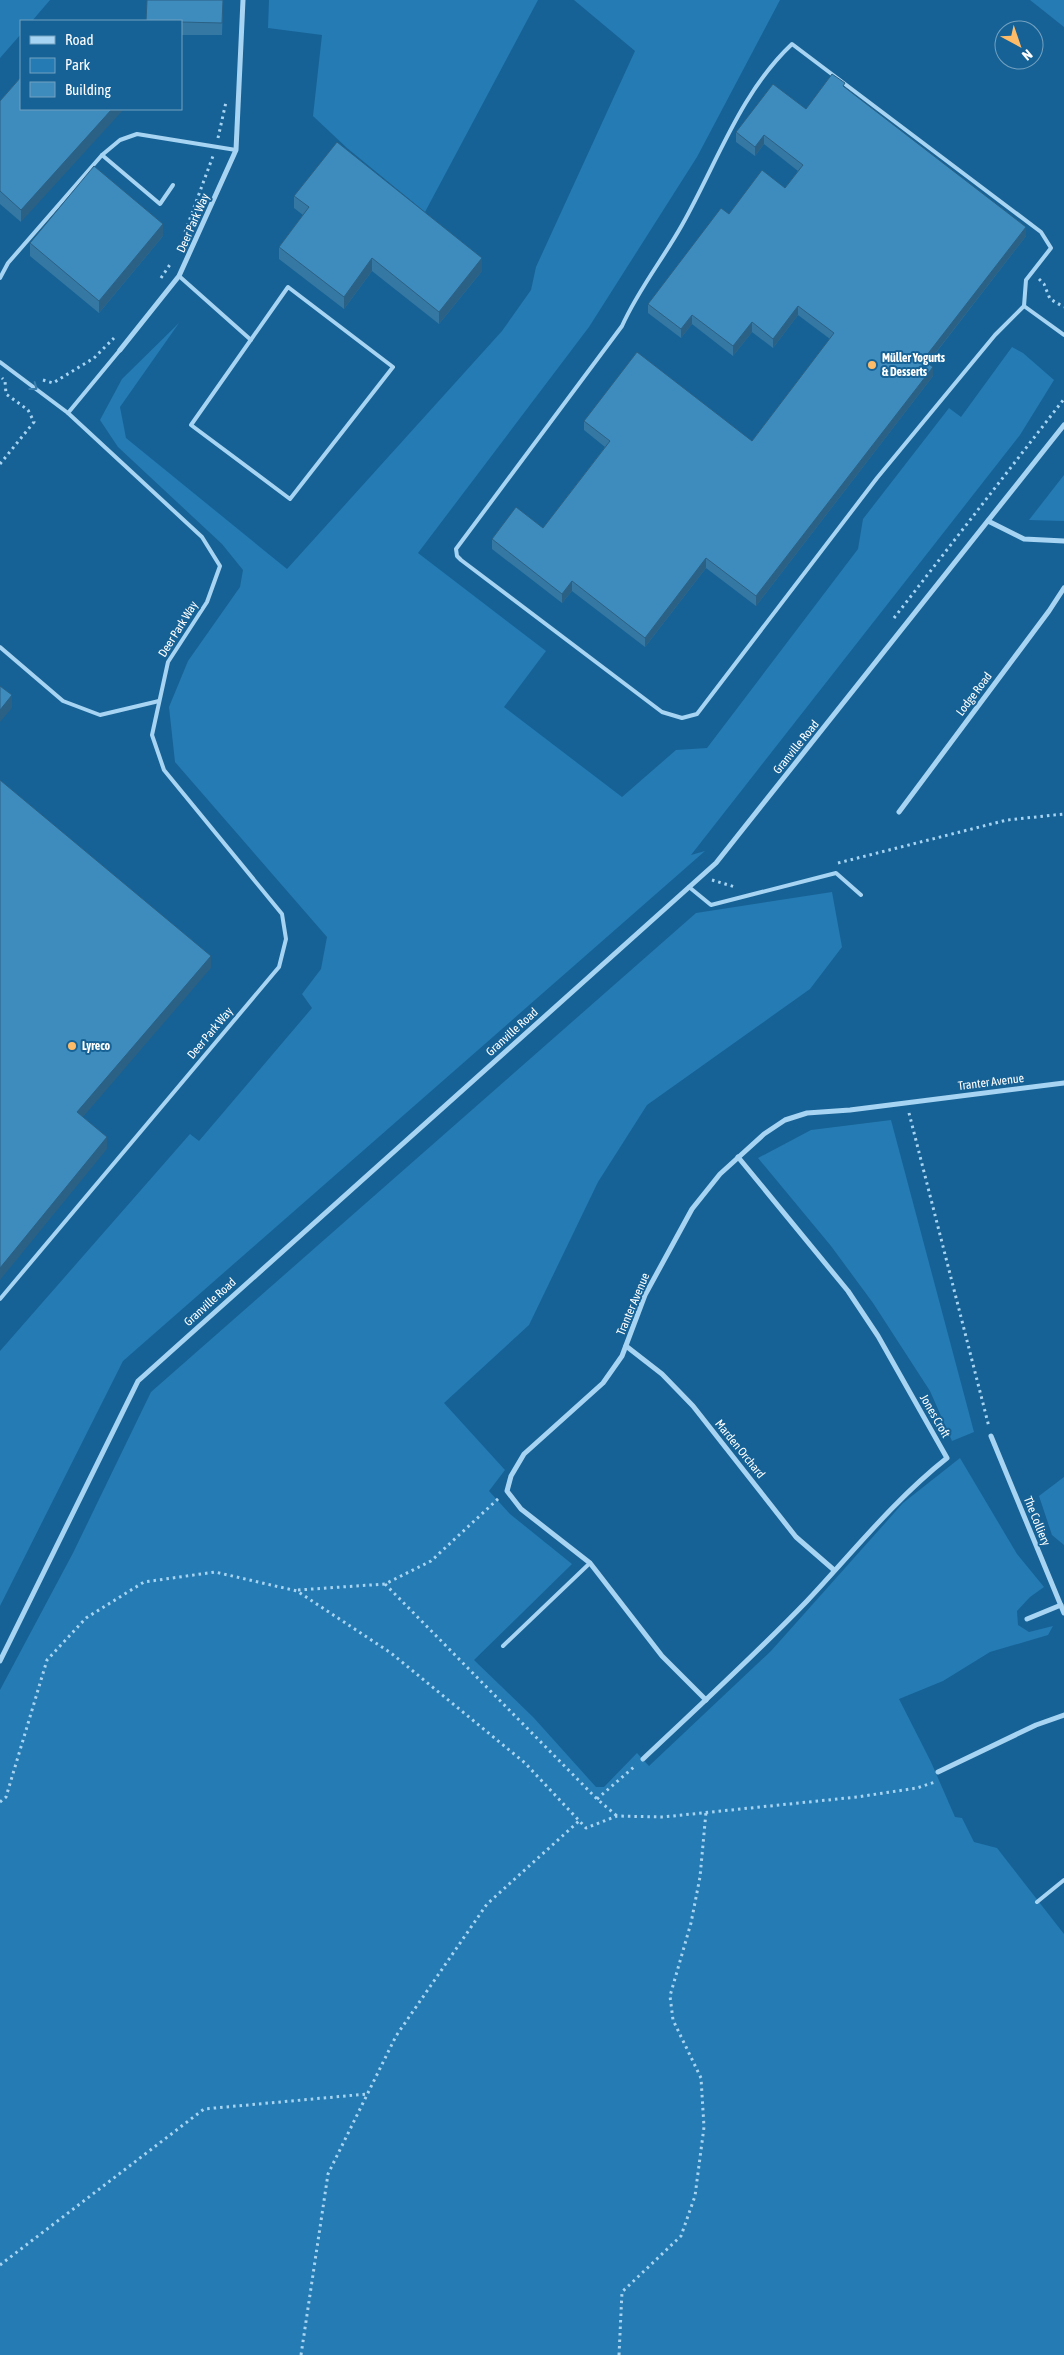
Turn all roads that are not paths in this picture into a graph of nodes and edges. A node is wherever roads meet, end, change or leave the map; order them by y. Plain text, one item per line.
1 (243, 0) edge
2 (236, 150) junction
3 (102, 155) junction
4 (173, 185) dead end
5 (180, 276) junction
6 (0, 278) edge
7 (1024, 306) junction
8 (1064, 335) edge
9 (251, 340) junction
10 (120, 350) joint
11 (0, 362) edge
12 (68, 413) junction
13 (1064, 425) edge
14 (988, 521) junction
15 (1064, 540) edge
16 (1064, 588) edge
17 (0, 647) edge
18 (159, 701) junction
19 (899, 812) dead end
20 (690, 887) junction
21 (861, 895) dead end
22 (1064, 1083) edge
23 (738, 1157) junction
24 (0, 1299) edge
25 (626, 1346) junction
26 (991, 1436) road end
27 (590, 1563) junction
28 (834, 1570) junction
29 (1061, 1605) junction
30 (1064, 1613) edge
31 (1027, 1619) dead end
32 (503, 1646) dead end
33 (0, 1661) edge
34 (706, 1700) junction
35 (1064, 1715) edge
36 (643, 1759) road end
37 (938, 1772) road end
38 (1064, 1880) edge
39 (1037, 1902) dead end

1 - 2 street, Deer Park Way
2 - 3 lane
2 - 5 street, Deer Park Way
3 - 4 lane
3 - 6 lane
5 - 9 lane
5 - 10 street, Deer Park Way
7 - 7 lane
7 - 8 lane
9 - 9 lane
10 - 12 lane, Deer Park Way
11 -> 12 lane
12 - 18 lane, Deer Park Way
13 - 14 street, Granville Road
14 - 15 street
14 - 20 street, Granville Road
16 - 19 street, Lodge Road
17 - 18 lane
18 - 24 lane, Deer Park Way
20 - 21 lane
20 - 33 street, Granville Road
22 - 23 street, Tranter Avenue
23 - 25 street, Tranter Avenue
23 - 28 street, Jones Croft
25 - 27 street, Tranter Avenue
25 - 28 street, Marden Orchard
26 - 29 street, The Colliery
27 - 32 lane
27 - 34 street
28 - 34 street, Jones Croft
29 - 30 street, The Colliery
29 - 31 street
34 - 36 street, Jones Croft
35 - 37 street
38 - 39 lane

